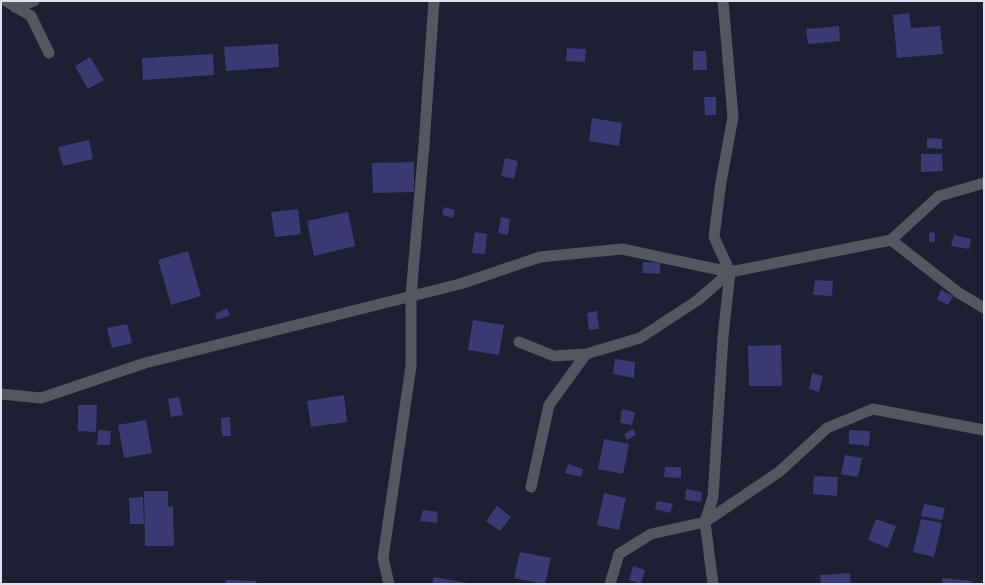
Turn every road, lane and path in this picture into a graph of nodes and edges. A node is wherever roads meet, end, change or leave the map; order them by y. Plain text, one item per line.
1 (34, 1) edge
2 (434, 1) edge
3 (723, 1) edge
4 (10, 4) edge
5 (49, 53) dead end
6 (984, 183) edge
7 (891, 240) junction
8 (730, 272) junction
9 (411, 296) junction
10 (984, 308) edge
11 (519, 342) dead end
12 (586, 354) junction
13 (1, 394) edge
14 (984, 430) edge
15 (530, 487) dead end
16 (705, 522) junction
17 (389, 584) edge
18 (610, 584) edge
19 (713, 584) edge

1 - 4 street
2 - 9 street
3 - 8 street
4 - 5 street
6 - 7 street
7 - 8 street
7 - 10 street
8 - 9 street
8 - 12 street
8 - 16 street
9 - 13 street
9 - 17 street
11 - 12 street
12 - 15 street
14 - 16 street
16 - 18 street
16 - 19 street

